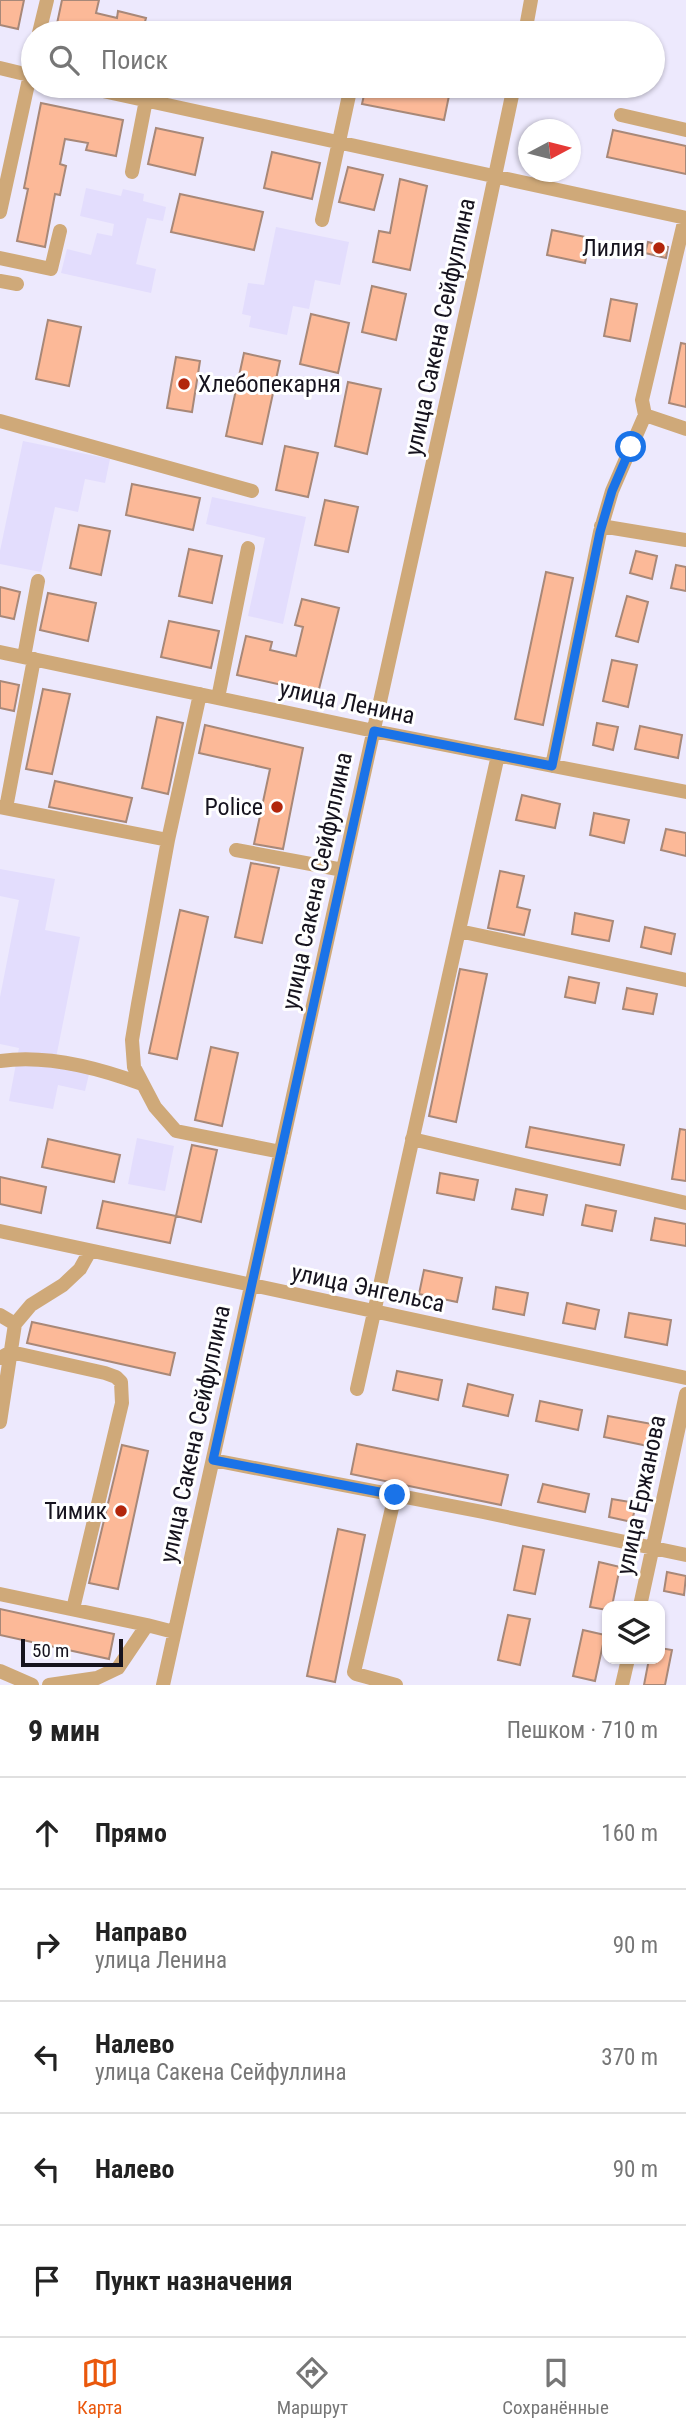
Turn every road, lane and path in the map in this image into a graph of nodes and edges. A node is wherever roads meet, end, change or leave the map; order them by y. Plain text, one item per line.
1 (47, 0) edge
2 (531, 0) edge
3 (42, 21) edge
4 (527, 21) edge
5 (0, 68) edge
6 (21, 70) edge
7 (26, 98) edge
8 (137, 98) edge
9 (348, 98) edge
10 (512, 98) edge
11 (146, 100) junction
12 (621, 115) dead end
13 (686, 130) edge
14 (338, 142) junction
15 (132, 172) dead end
16 (496, 176) junction
17 (0, 212) edge
18 (686, 218) edge
19 (322, 220) dead end
20 (60, 231) dead end
21 (0, 258) edge
22 (0, 281) edge
23 (17, 284) dead end
24 (645, 415) junction
25 (0, 421) edge
26 (686, 429) edge
27 (252, 491) dead end
28 (601, 526) junction
29 (686, 540) edge
30 (248, 548) dead end
31 (38, 581) dead end
32 (0, 652) edge
33 (29, 658) junction
34 (200, 694) junction
35 (218, 698) junction
36 (374, 731) junction
37 (498, 755) junction
38 (552, 766) junction
39 (686, 792) edge
40 (3, 807) edge
41 (168, 840) junction
42 (236, 850) dead end
43 (343, 870) junction
44 (459, 931) junction
45 (686, 980) edge
46 (0, 1061) edge
47 (142, 1084) junction
48 (412, 1139) junction
49 (281, 1152) junction
50 (686, 1203) edge
51 (0, 1231) edge
52 (90, 1251) junction
53 (251, 1286) junction
54 (373, 1312) junction
55 (0, 1315) edge
56 (15, 1324) junction
57 (6, 1355) edge
58 (686, 1378) edge
59 (358, 1389) dead end
60 (686, 1394) edge
61 (0, 1422) edge
62 (213, 1460) junction
63 (395, 1495) junction
64 (653, 1547) junction
65 (686, 1555) edge
66 (0, 1594) edge
67 (641, 1601) edge
68 (73, 1609) junction
69 (146, 1625) junction
70 (174, 1632) junction
71 (627, 1664) edge
72 (0, 1671) edge
73 (32, 1685) edge
74 (49, 1685) edge
75 (163, 1685) edge
76 (396, 1685) edge
77 (622, 1685) edge

1 - 3 street
2 - 4 street
5 - 6 street
7 - 17 street
8 - 11 street
9 - 14 street
10 - 16 street, улица Сакена Сейфуллина
11 - 14 street
11 - 15 street
12 - 13 street
14 - 16 street
14 - 19 street
16 - 18 street
16 - 36 street, улица Сакена Сейфуллина
18 - 24 street
20 - 21 street
22 - 23 street
24 - 26 street
24 - 28 street
25 - 27 street
28 - 29 street
28 - 38 street
30 - 35 street
31 - 33 street
32 - 33 street, улица Ленина
33 - 34 street, улица Ленина
33 - 40 street
34 - 35 street, улица Ленина
34 - 41 street
35 - 36 street, улица Ленина
36 - 37 street, улица Ленина
36 - 43 street, улица Сакена Сейфуллина
37 - 38 street, улица Ленина
37 - 44 street
38 - 39 street, улица Ленина
40 - 41 street
41 - 47 street
42 - 43 street
43 - 49 street, улица Сакена Сейфуллина
44 - 45 street
44 - 48 street
46 - 47 street
47 - 49 street
48 - 50 street
48 - 54 street
49 - 53 street, улица Сакена Сейфуллина
51 - 52 street, улица Энгельса
52 - 53 street, улица Энгельса
52 - 56 street
53 - 54 street, улица Энгельса
53 - 62 street, улица Сакена Сейфуллина
54 - 58 street, улица Энгельса
54 - 59 street
55 - 56 street
56 - 57 street
57 - 61 street
57 - 68 street
60 - 64 street, улица Ержанова
62 - 63 street
62 - 70 street, улица Сакена Сейфуллина
63 - 64 street
63 - 76 street
64 - 65 street
64 - 67 street, улица Ержанова
66 - 68 street
68 - 69 street
69 - 70 street
69 - 74 street
70 - 75 street, улица Сакена Сейфуллина
71 - 77 street
72 - 73 street

